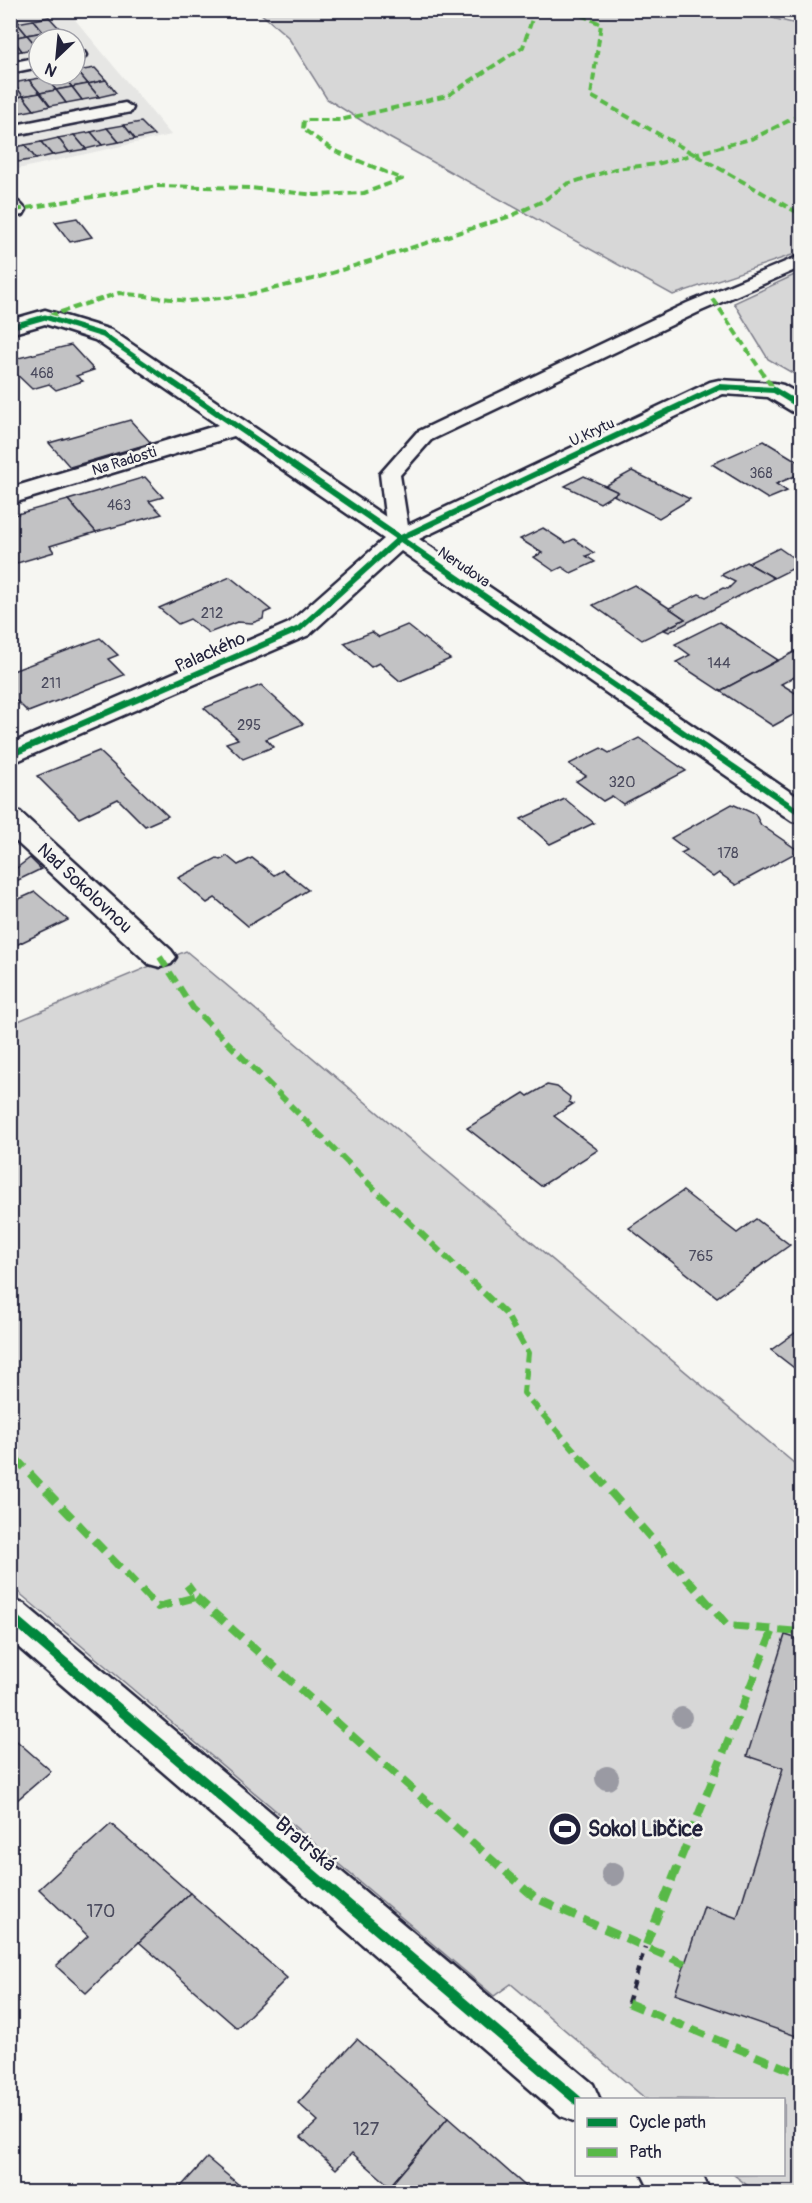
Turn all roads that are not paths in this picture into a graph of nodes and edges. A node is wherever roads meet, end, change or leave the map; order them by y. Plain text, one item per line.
1 (27, 64) edge
2 (10, 68) edge
3 (125, 108) dead end
4 (10, 131) edge
5 (10, 205) edge
6 (10, 211) edge
7 (801, 260) edge
8 (10, 327) edge
9 (801, 407) edge
10 (237, 427) junction
11 (10, 496) edge
12 (399, 539) junction
13 (10, 755) edge
14 (801, 814) edge
15 (10, 819) edge
16 (160, 957) dead end
17 (10, 1616) edge
18 (576, 2098) edge
19 (666, 2176) edge
20 (687, 2193) edge

1 - 2 lane
3 - 4 lane
5 - 6 street
7 - 12 lane
8 - 10 street, Nerudova
9 - 12 street, U Krytu
10 - 11 street, Na Radosti
10 - 12 street, Nerudova
12 - 13 street, Palackého
12 - 14 street, Nerudova
15 - 16 street, Nad Sokolovnou
17 - 18 street, Bratrská
19 - 20 street

